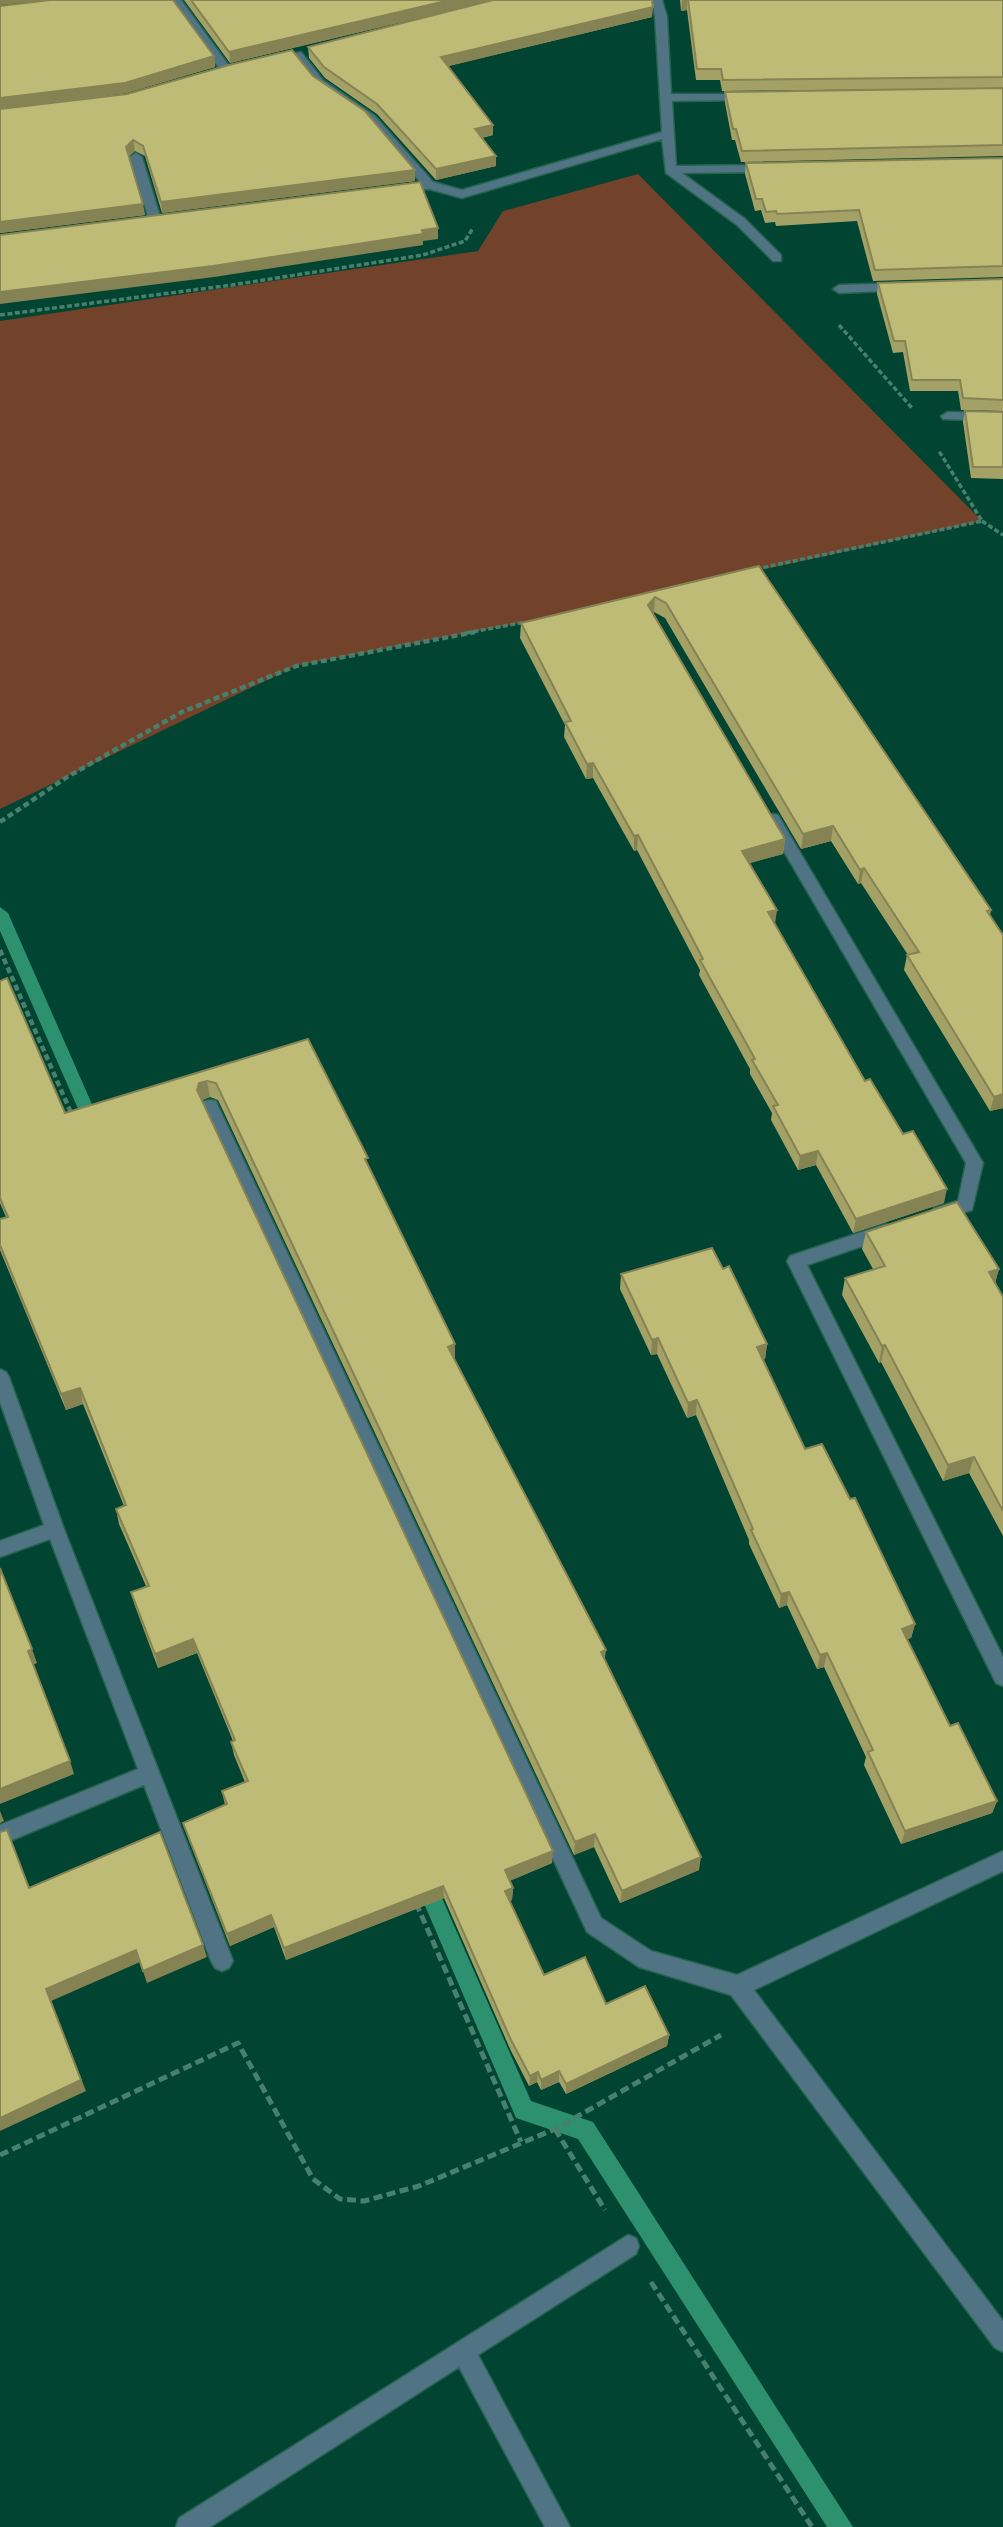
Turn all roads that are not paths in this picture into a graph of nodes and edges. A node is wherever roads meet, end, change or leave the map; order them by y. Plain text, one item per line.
1 (175, 0) edge
2 (657, 0) edge
3 (310, 51) edge
4 (297, 54) junction
5 (261, 62) edge
6 (201, 77) edge
7 (760, 96) edge
8 (665, 97) junction
9 (667, 134) junction
10 (136, 157) edge
11 (781, 167) edge
12 (670, 170) junction
13 (429, 185) junction
14 (388, 190) edge
15 (169, 218) edge
16 (777, 258) dead end
17 (921, 286) edge
18 (839, 289) dead end
19 (948, 416) dead end
20 (1003, 417) edge
21 (767, 808) edge
22 (210, 1106) edge
23 (926, 1218) edge
24 (900, 1226) edge
25 (0, 1377) edge
26 (55, 1529) junction
27 (0, 1549) edge
28 (1003, 1677) edge
29 (150, 1773) junction
30 (0, 1835) edge
31 (1003, 1861) edge
32 (222, 1961) dead end
33 (738, 1986) junction
34 (628, 2246) road end
35 (1003, 2340) edge
36 (464, 2352) junction
37 (188, 2527) edge
38 (558, 2527) edge

1 - 6 street
2 - 8 street
3 - 4 street
4 - 5 street
4 - 13 street
7 - 8 street
8 - 9 street
9 - 12 street
9 - 13 street
10 - 15 street
11 - 12 street
12 - 16 street
13 - 14 street
17 - 18 street
19 - 20 street
21 - 23 street
22 - 33 street
24 - 28 street
25 - 26 street
26 - 27 street
26 - 29 street
29 - 30 street
29 - 32 street
31 - 33 street
33 - 35 street
34 - 36 street
36 - 37 street
36 - 38 street

